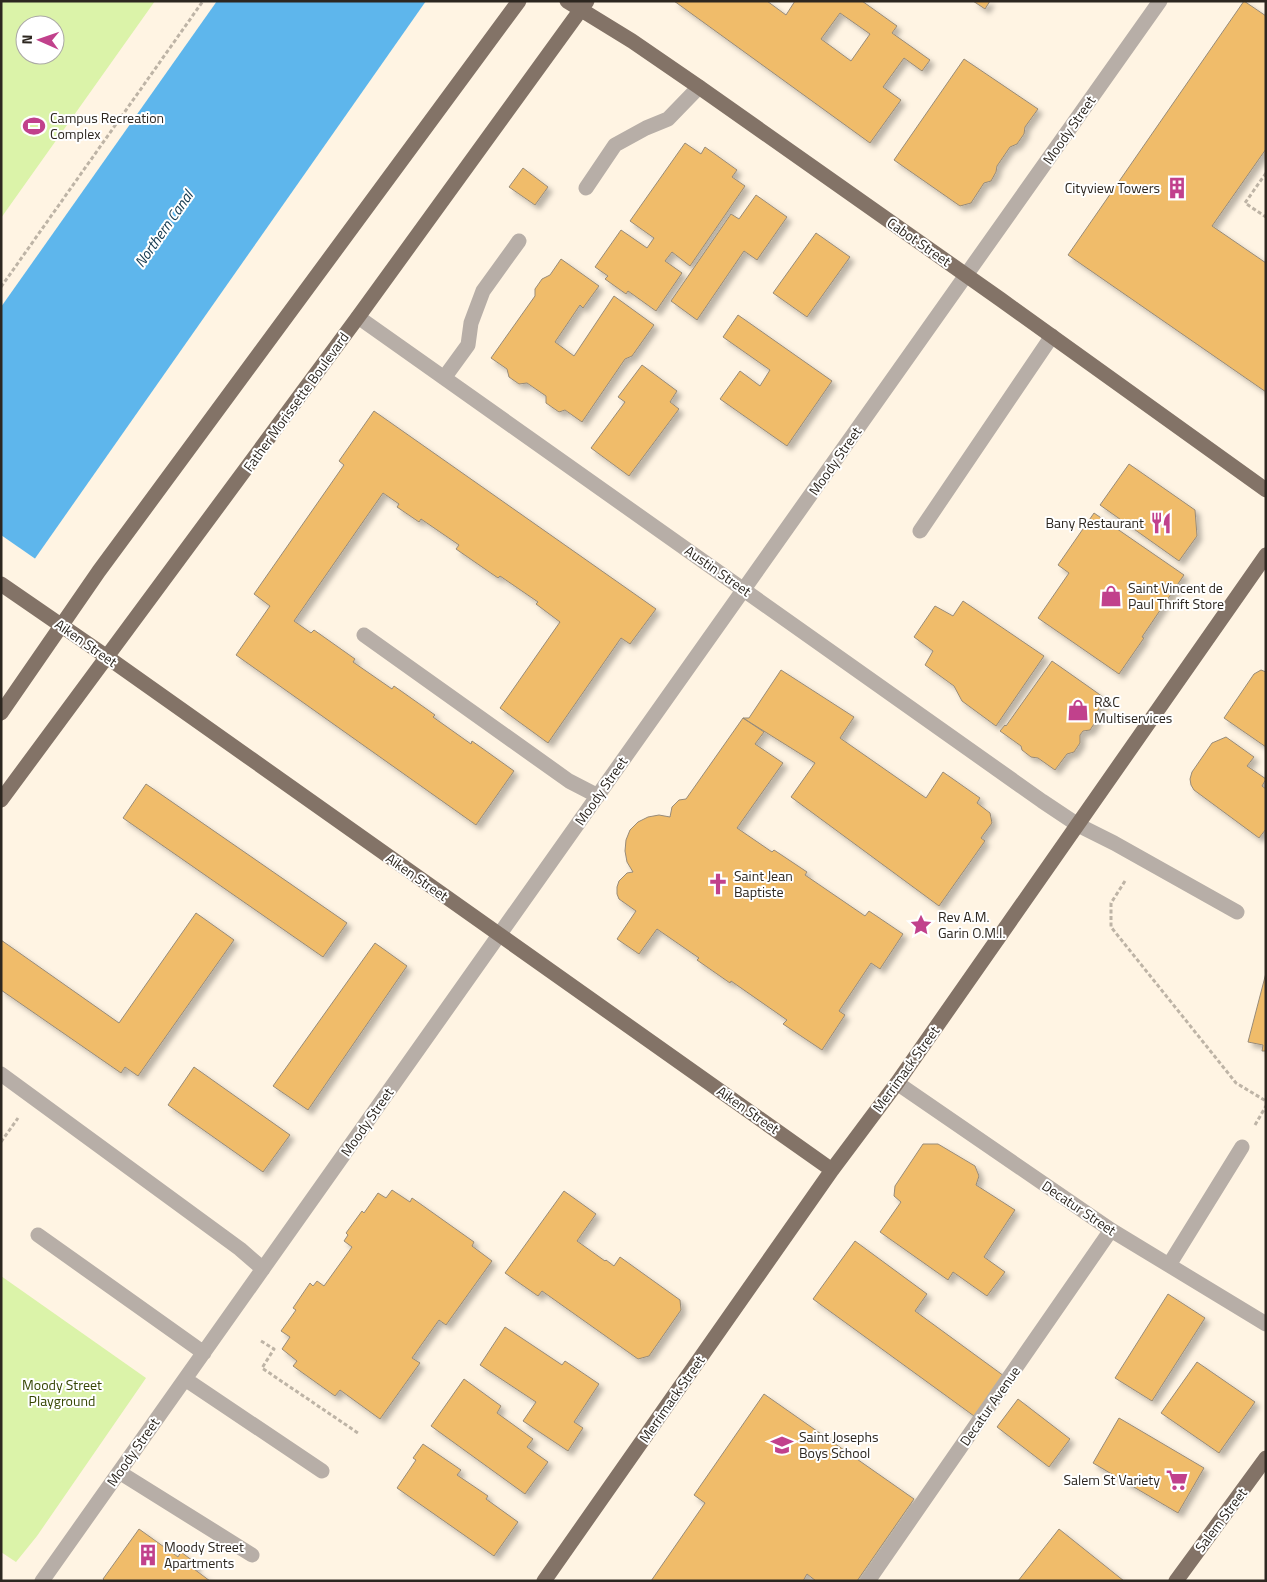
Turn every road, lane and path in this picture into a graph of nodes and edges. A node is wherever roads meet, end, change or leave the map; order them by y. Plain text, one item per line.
1 (203, 1) edge
2 (519, 1) edge
3 (567, 1) edge
4 (1160, 1) edge
5 (584, 6) edge
6 (699, 88) junction
7 (1266, 173) edge
8 (586, 188) dead end
9 (1266, 217) edge
10 (519, 241) dead end
11 (966, 275) junction
12 (1, 287) edge
13 (358, 317) junction
14 (1052, 336) junction
15 (444, 378) junction
16 (1266, 490) edge
17 (920, 531) dead end
18 (1266, 555) edge
19 (1, 584) edge
20 (744, 590) junction
21 (62, 626) junction
22 (364, 635) dead end
23 (107, 657) junction
24 (1, 713) edge
25 (598, 796) junction
26 (1, 800) edge
27 (1078, 825) junction
28 (1141, 858) junction
29 (1237, 912) dead end
30 (499, 935) junction
31 (1, 1074) edge
32 (897, 1083) junction
33 (1266, 1101) edge
34 (1242, 1147) dead end
35 (832, 1170) junction
36 (1111, 1230) junction
37 (38, 1236) dead end
38 (1169, 1265) junction
39 (263, 1268) junction
40 (1266, 1324) edge
41 (261, 1340) dead end
42 (204, 1353) junction
43 (185, 1379) junction
44 (358, 1433) dead end
45 (1263, 1467) edge
46 (322, 1471) dead end
47 (119, 1472) junction
48 (252, 1555) dead end
49 (42, 1581) edge
50 (544, 1581) edge
51 (868, 1581) edge
52 (1176, 1581) edge

1 - 12 path
2 - 21 main road
3 - 5 main road, Cabot Street
4 - 11 street, Moody Street
5 - 6 main road, Cabot Street
5 - 13 main road, Father Morissette Boulevard
6 - 8 street
6 - 11 main road, Cabot Street
7 - 9 path
10 - 15 street
11 - 14 main road, Cabot Street
11 - 20 street, Moody Street
13 - 15 street, Austin Street
13 - 23 main road, Father Morissette Boulevard
14 - 16 main road, Cabot Street
14 - 17 street
15 - 20 street, Austin Street
18 - 27 main road, Merrimack Street
19 - 21 main road, Aiken Street
20 - 25 street, Moody Street
20 - 27 street, Austin Street
21 - 23 main road, Aiken Street
21 - 24 main road
22 - 25 street
23 - 26 main road, Father Morissette Boulevard
23 - 30 main road, Aiken Street
25 - 30 street, Moody Street
27 - 28 street, Austin Street
27 - 32 main road, Merrimack Street
28 - 29 street, Austin Street
28 - 33 path
30 - 35 main road, Aiken Street
30 - 39 street, Moody Street
31 - 39 street
32 - 35 main road, Merrimack Street
32 - 36 street, Decatur Street
34 - 38 street
35 - 50 main road, Merrimack Street
36 - 38 street, Decatur Street
36 - 51 street, Decatur Avenue
37 - 42 street
38 - 40 street, Decatur Street
39 - 42 street, Moody Street
41 - 44 path
42 - 43 street, Moody Street
43 - 46 street
43 - 47 street, Moody Street
45 - 52 main road, Salem Street
47 - 48 street
47 - 49 street, Moody Street

